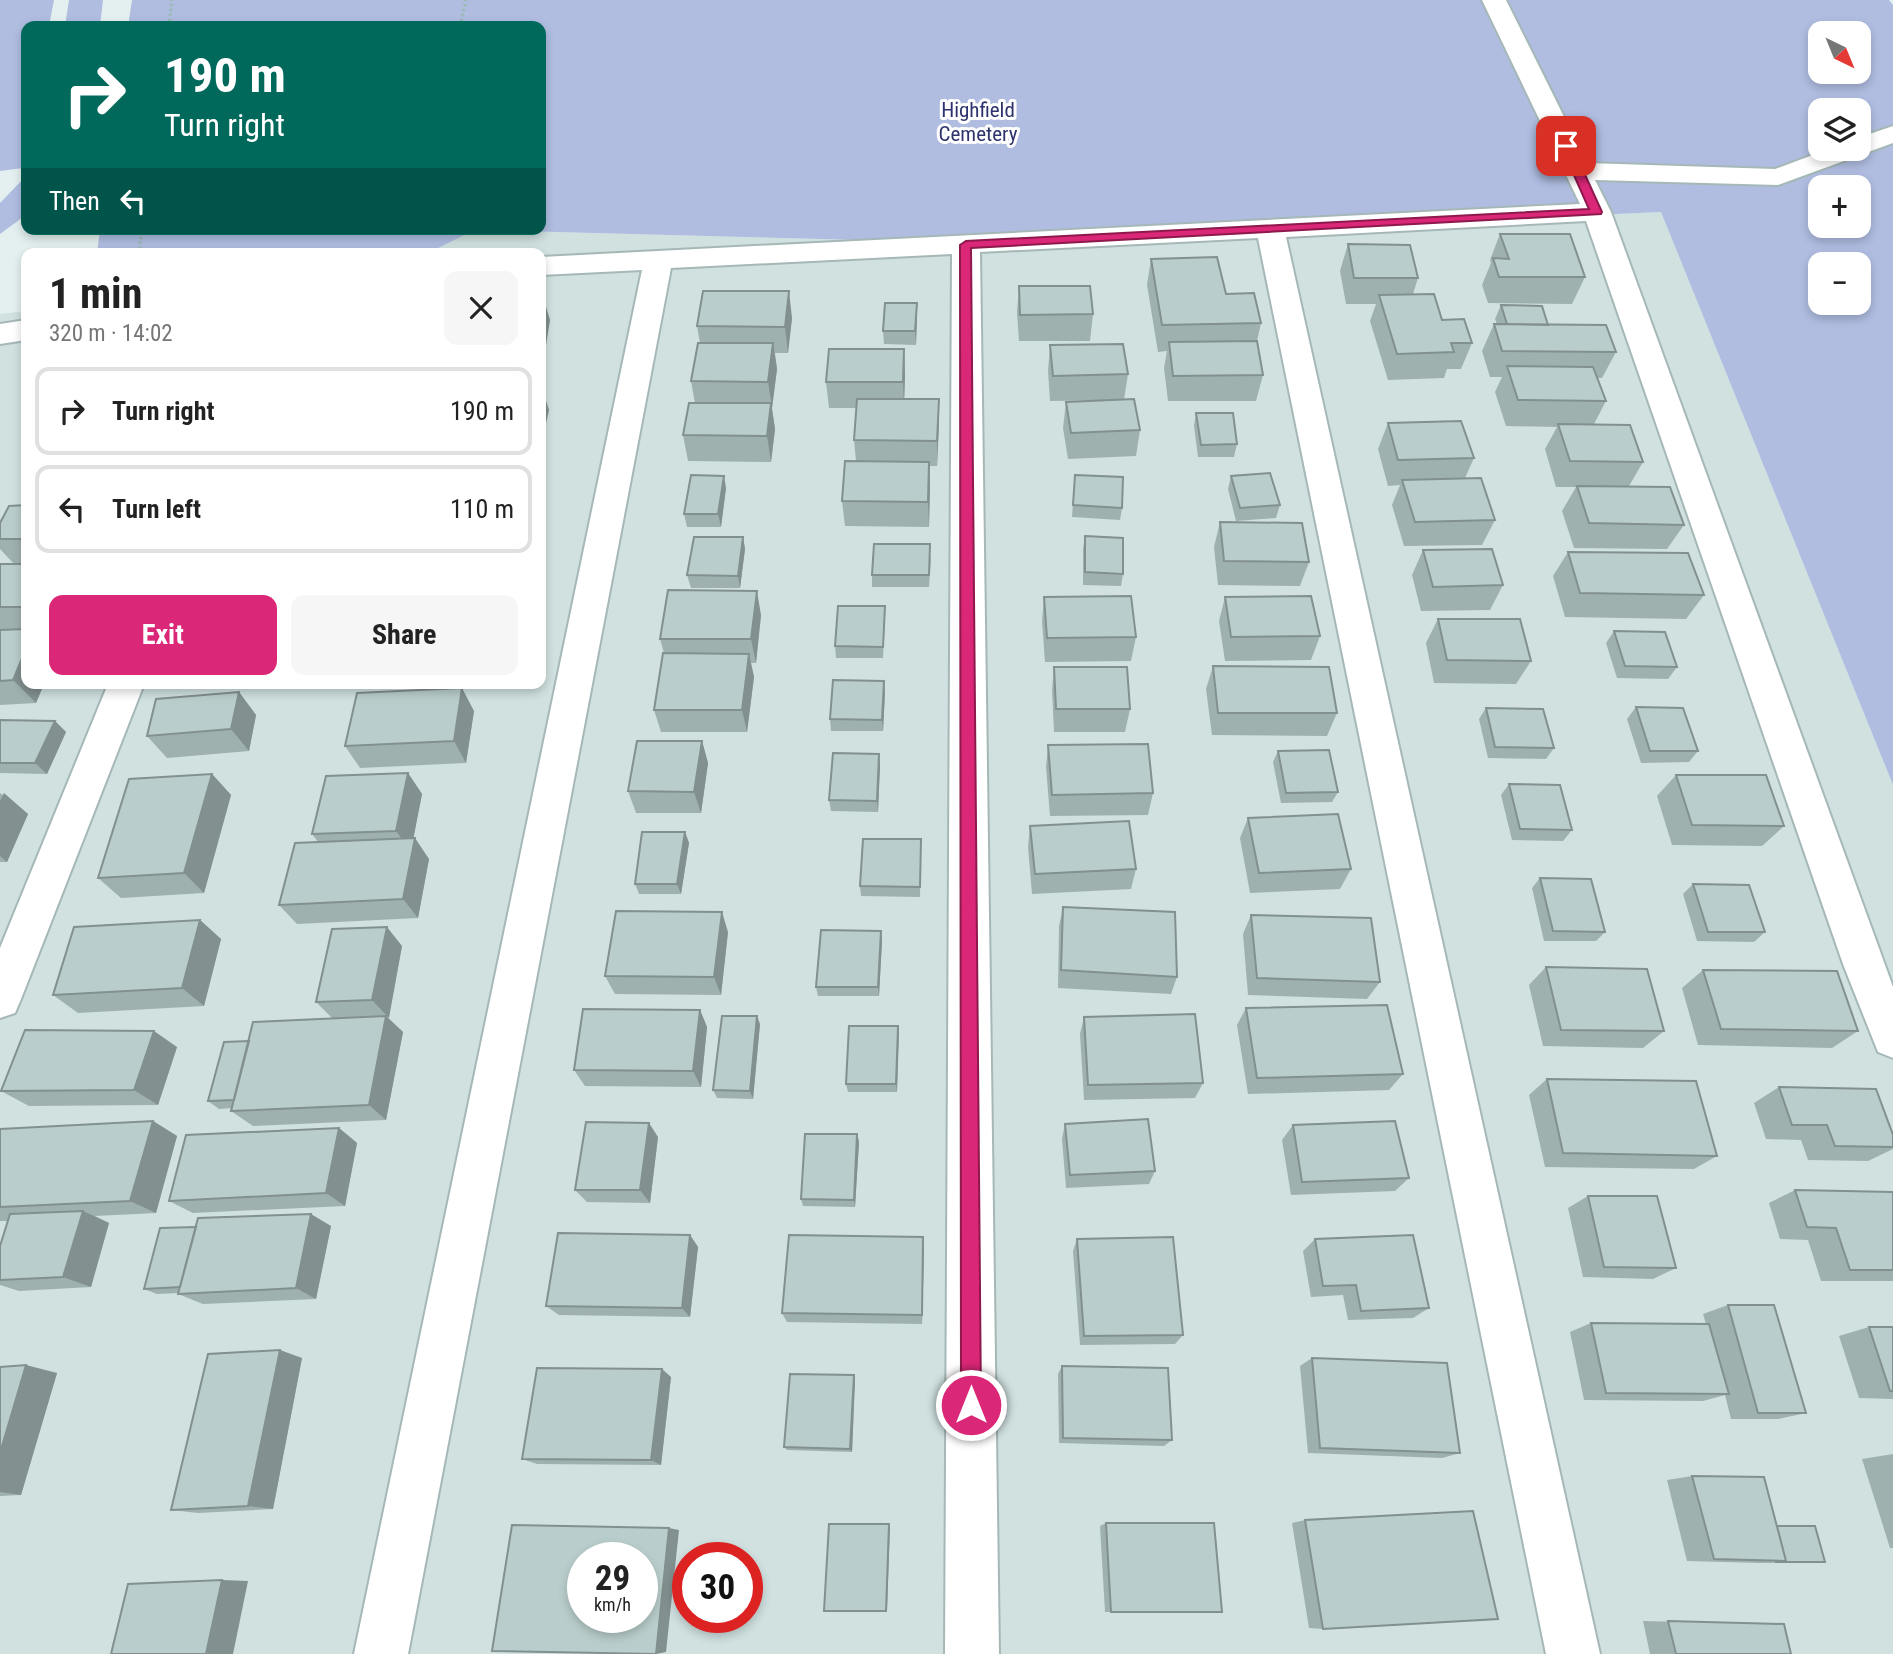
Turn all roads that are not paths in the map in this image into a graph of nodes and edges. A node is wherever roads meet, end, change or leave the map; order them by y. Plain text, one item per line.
1 (1494, 0) edge
2 (1893, 134) edge
3 (1871, 142) edge
4 (1821, 161) edge
5 (1578, 171) junction
6 (1597, 212) junction
7 (1270, 229) junction
8 (966, 245) junction
9 (659, 258) junction
10 (546, 266) edge
11 (21, 331) edge
12 (0, 334) edge
13 (124, 689) edge
14 (0, 999) edge
15 (1893, 1038) edge
16 (381, 1654) edge
17 (972, 1654) edge
18 (1573, 1654) edge

1 - 5 street
2 - 3 street
4 - 5 street
5 - 6 street
6 - 7 street
6 - 15 street
7 - 8 street
7 - 18 street
8 - 9 street
8 - 17 street
9 - 10 street
9 - 16 street
11 - 12 street
13 - 14 street

